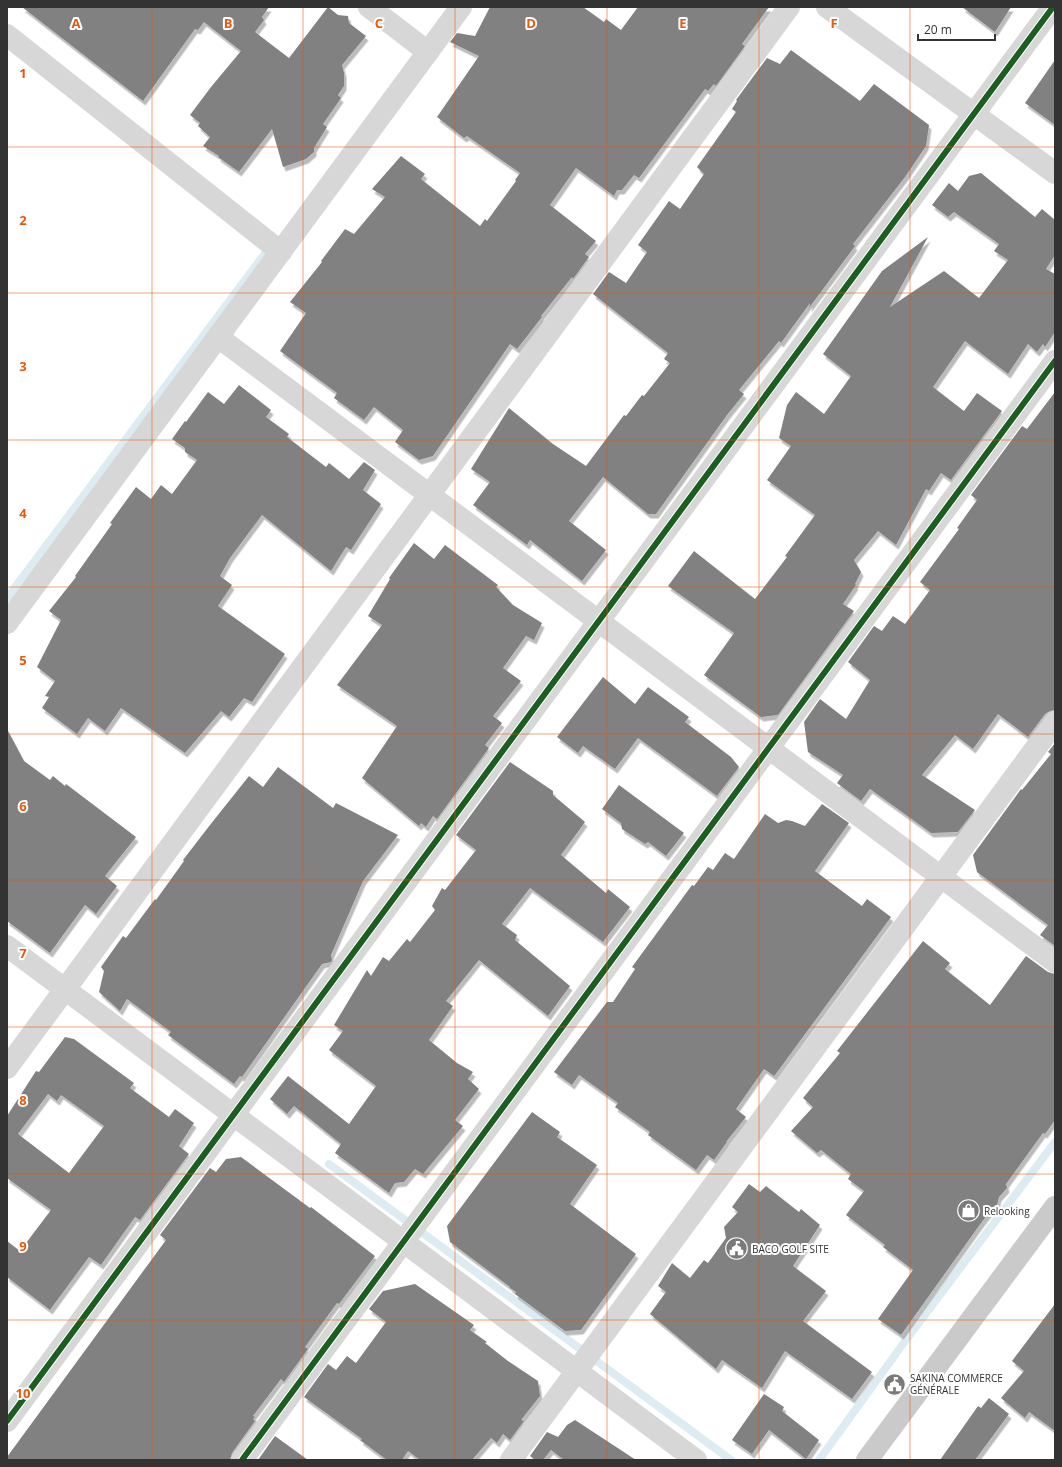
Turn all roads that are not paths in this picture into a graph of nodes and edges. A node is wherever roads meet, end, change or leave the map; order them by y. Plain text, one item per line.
1 (369, 7) edge
2 (461, 7) edge
3 (789, 7) edge
4 (827, 7) edge
5 (1053, 7) edge
6 (7, 35) edge
7 (428, 52) junction
8 (974, 114) junction
9 (1055, 173) edge
10 (281, 252) junction
11 (218, 336) junction
12 (1055, 361) edge
13 (429, 495) junction
14 (598, 621) junction
15 (7, 623) edge
16 (1055, 722) edge
17 (768, 748) junction
18 (941, 877) junction
19 (7, 946) edge
20 (1055, 962) edge
21 (65, 989) junction
22 (7, 1068) edge
23 (233, 1115) junction
24 (1055, 1207) edge
25 (403, 1242) junction
26 (576, 1371) junction
27 (7, 1421) edge
28 (242, 1460) edge
29 (511, 1460) edge
30 (696, 1460) edge
31 (867, 1460) edge

1 - 7 street
2 - 7 street
3 - 13 street
4 - 8 street
5 - 8 street
6 - 10 street
7 - 10 street
8 - 9 street
8 - 14 street
10 - 11 street
11 - 13 street
11 - 15 street
12 - 17 street
13 - 14 street
13 - 21 street
14 - 17 street
14 - 23 street
16 - 18 street
17 - 18 street
17 - 25 street
18 - 20 street
18 - 26 street
19 - 21 street
21 - 22 street
21 - 23 street
23 - 25 street
23 - 27 street
24 - 31 main road
25 - 26 street
25 - 28 street
26 - 29 street
26 - 30 street

